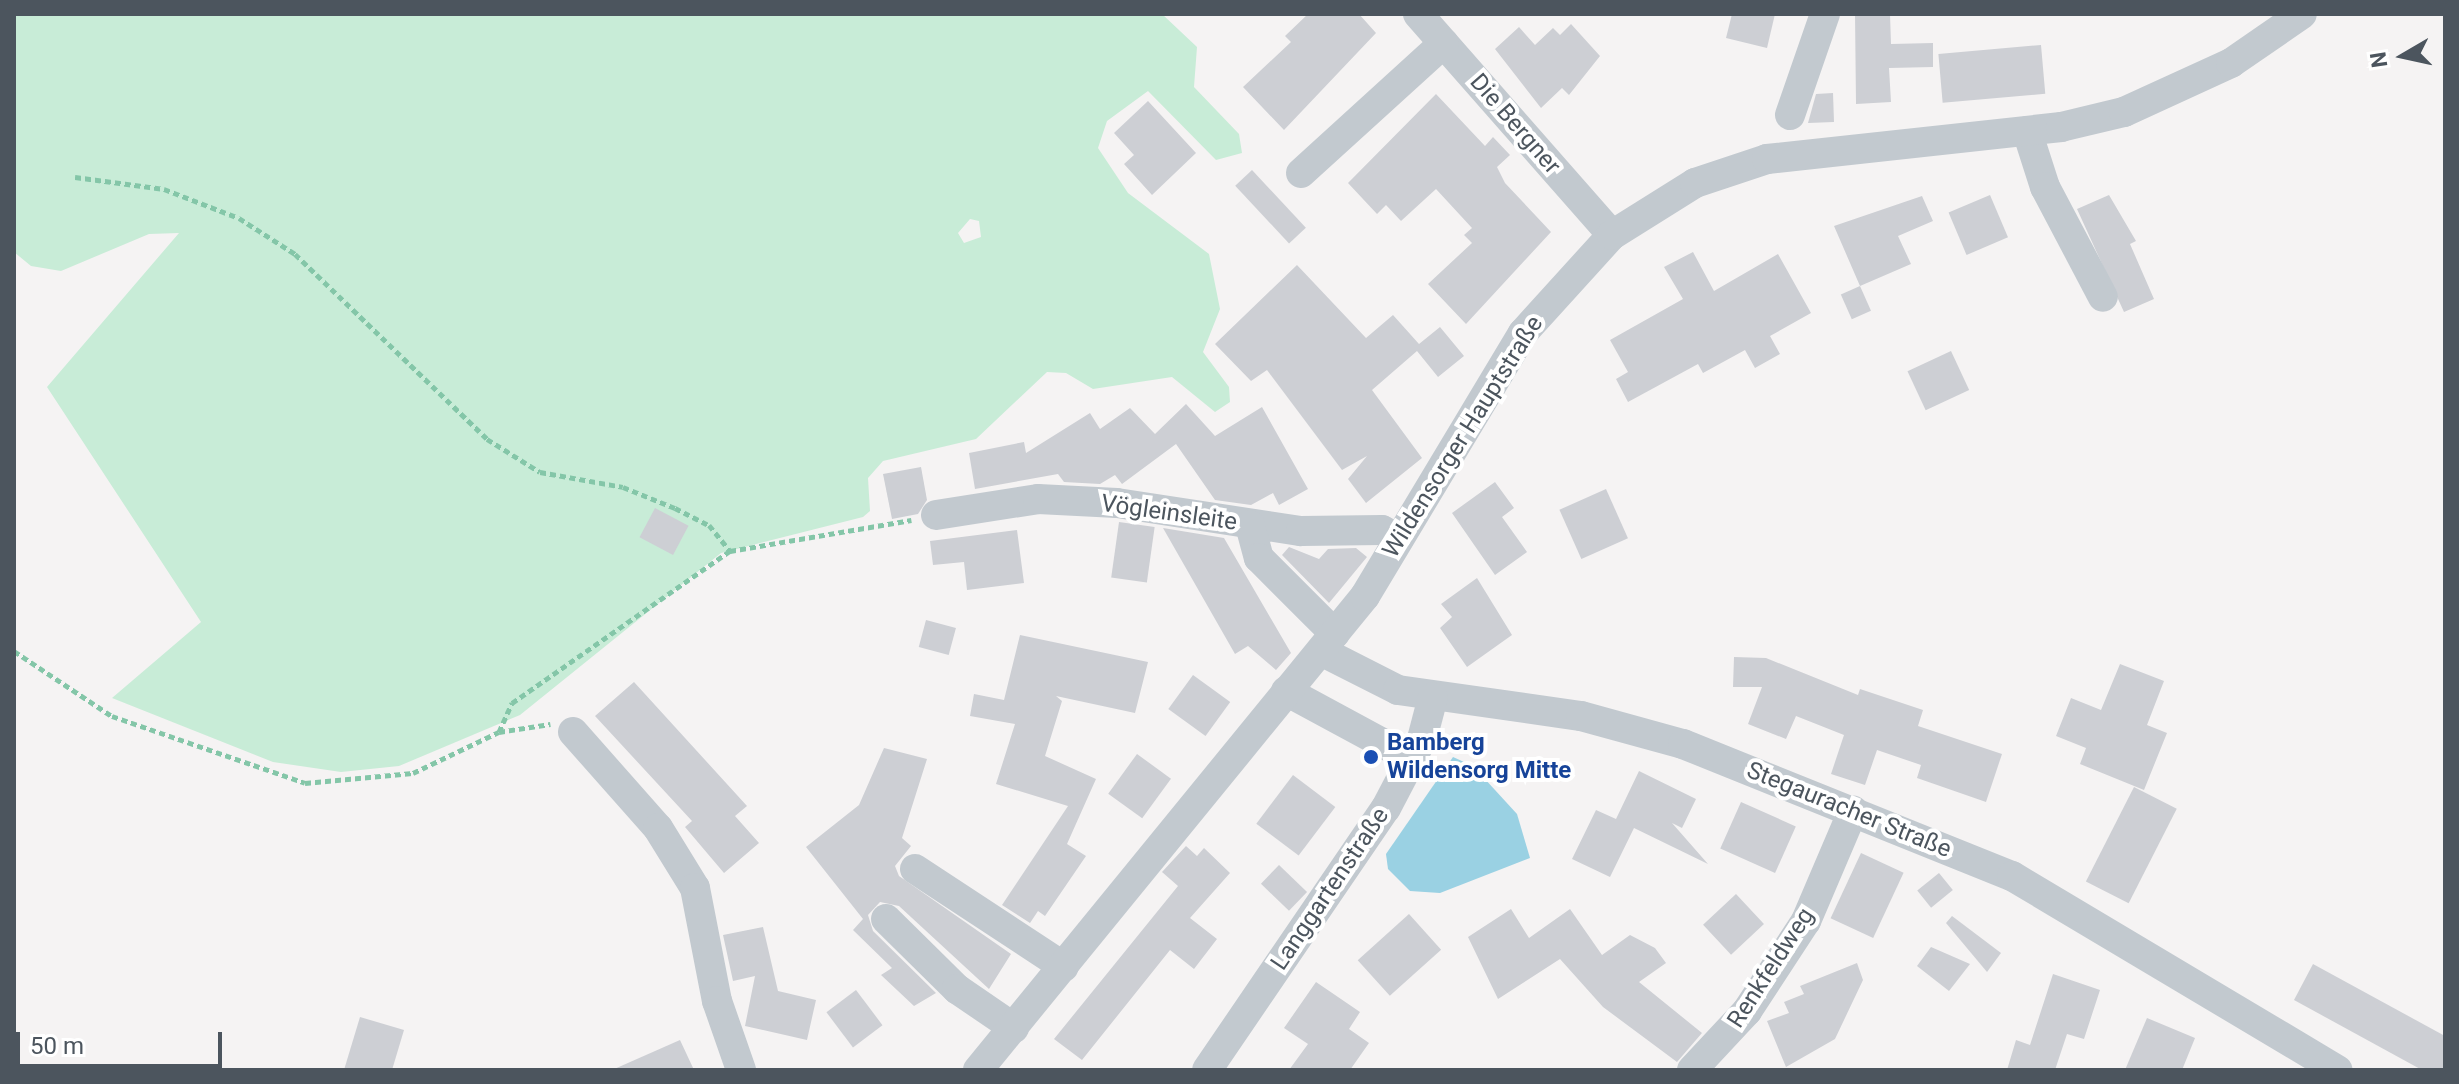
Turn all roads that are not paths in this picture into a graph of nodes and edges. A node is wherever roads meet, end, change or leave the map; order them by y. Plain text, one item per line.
1 (1418, 14) edge
2 (1825, 14) edge
3 (2302, 14) edge
4 (1444, 43) junction
5 (1790, 115) dead end
6 (2027, 131) junction
7 (1301, 173) dead end
8 (1612, 235) junction
9 (2103, 297) dead end
10 (936, 515) road end
11 (1250, 525) junction
12 (1399, 539) junction
13 (1328, 642) junction
14 (1286, 691) junction
15 (1433, 697) junction
16 (573, 732) road end
17 (1412, 759) junction
18 (1853, 811) junction
19 (915, 869) dead end
20 (886, 919) dead end
21 (1064, 967) junction
22 (1014, 1028) junction
23 (741, 1070) edge
24 (978, 1070) edge
25 (1207, 1070) edge
26 (1692, 1070) edge
27 (2338, 1070) edge

1 - 4 street, Die Bergner
2 - 5 street
3 - 6 street, Wildensorger Hauptstraße
4 - 7 street
4 - 8 street, Die Bergner
6 - 8 street, Wildensorger Hauptstraße
6 - 9 street
8 - 12 street, Wildensorger Hauptstraße
10 - 11 street, Vögleinsleite
11 - 12 street, Vögleinsleite
11 - 13 street, Stegauracher Straße
12 - 13 street, Wildensorger Hauptstraße
13 - 14 street, Wildensorger Hauptstraße
13 - 15 street, Stegauracher Straße
14 - 17 street
14 - 21 street, Wildensorger Hauptstraße
15 - 17 street, Langgartenstraße
15 - 18 street, Stegauracher Straße
16 - 23 street
17 - 25 street, Langgartenstraße
18 - 26 street, Renkfeldweg
18 - 27 street, Stegauracher Straße
19 - 21 street
20 - 22 street
21 - 22 street, Wildensorger Hauptstraße
22 - 24 street, Wildensorger Hauptstraße

